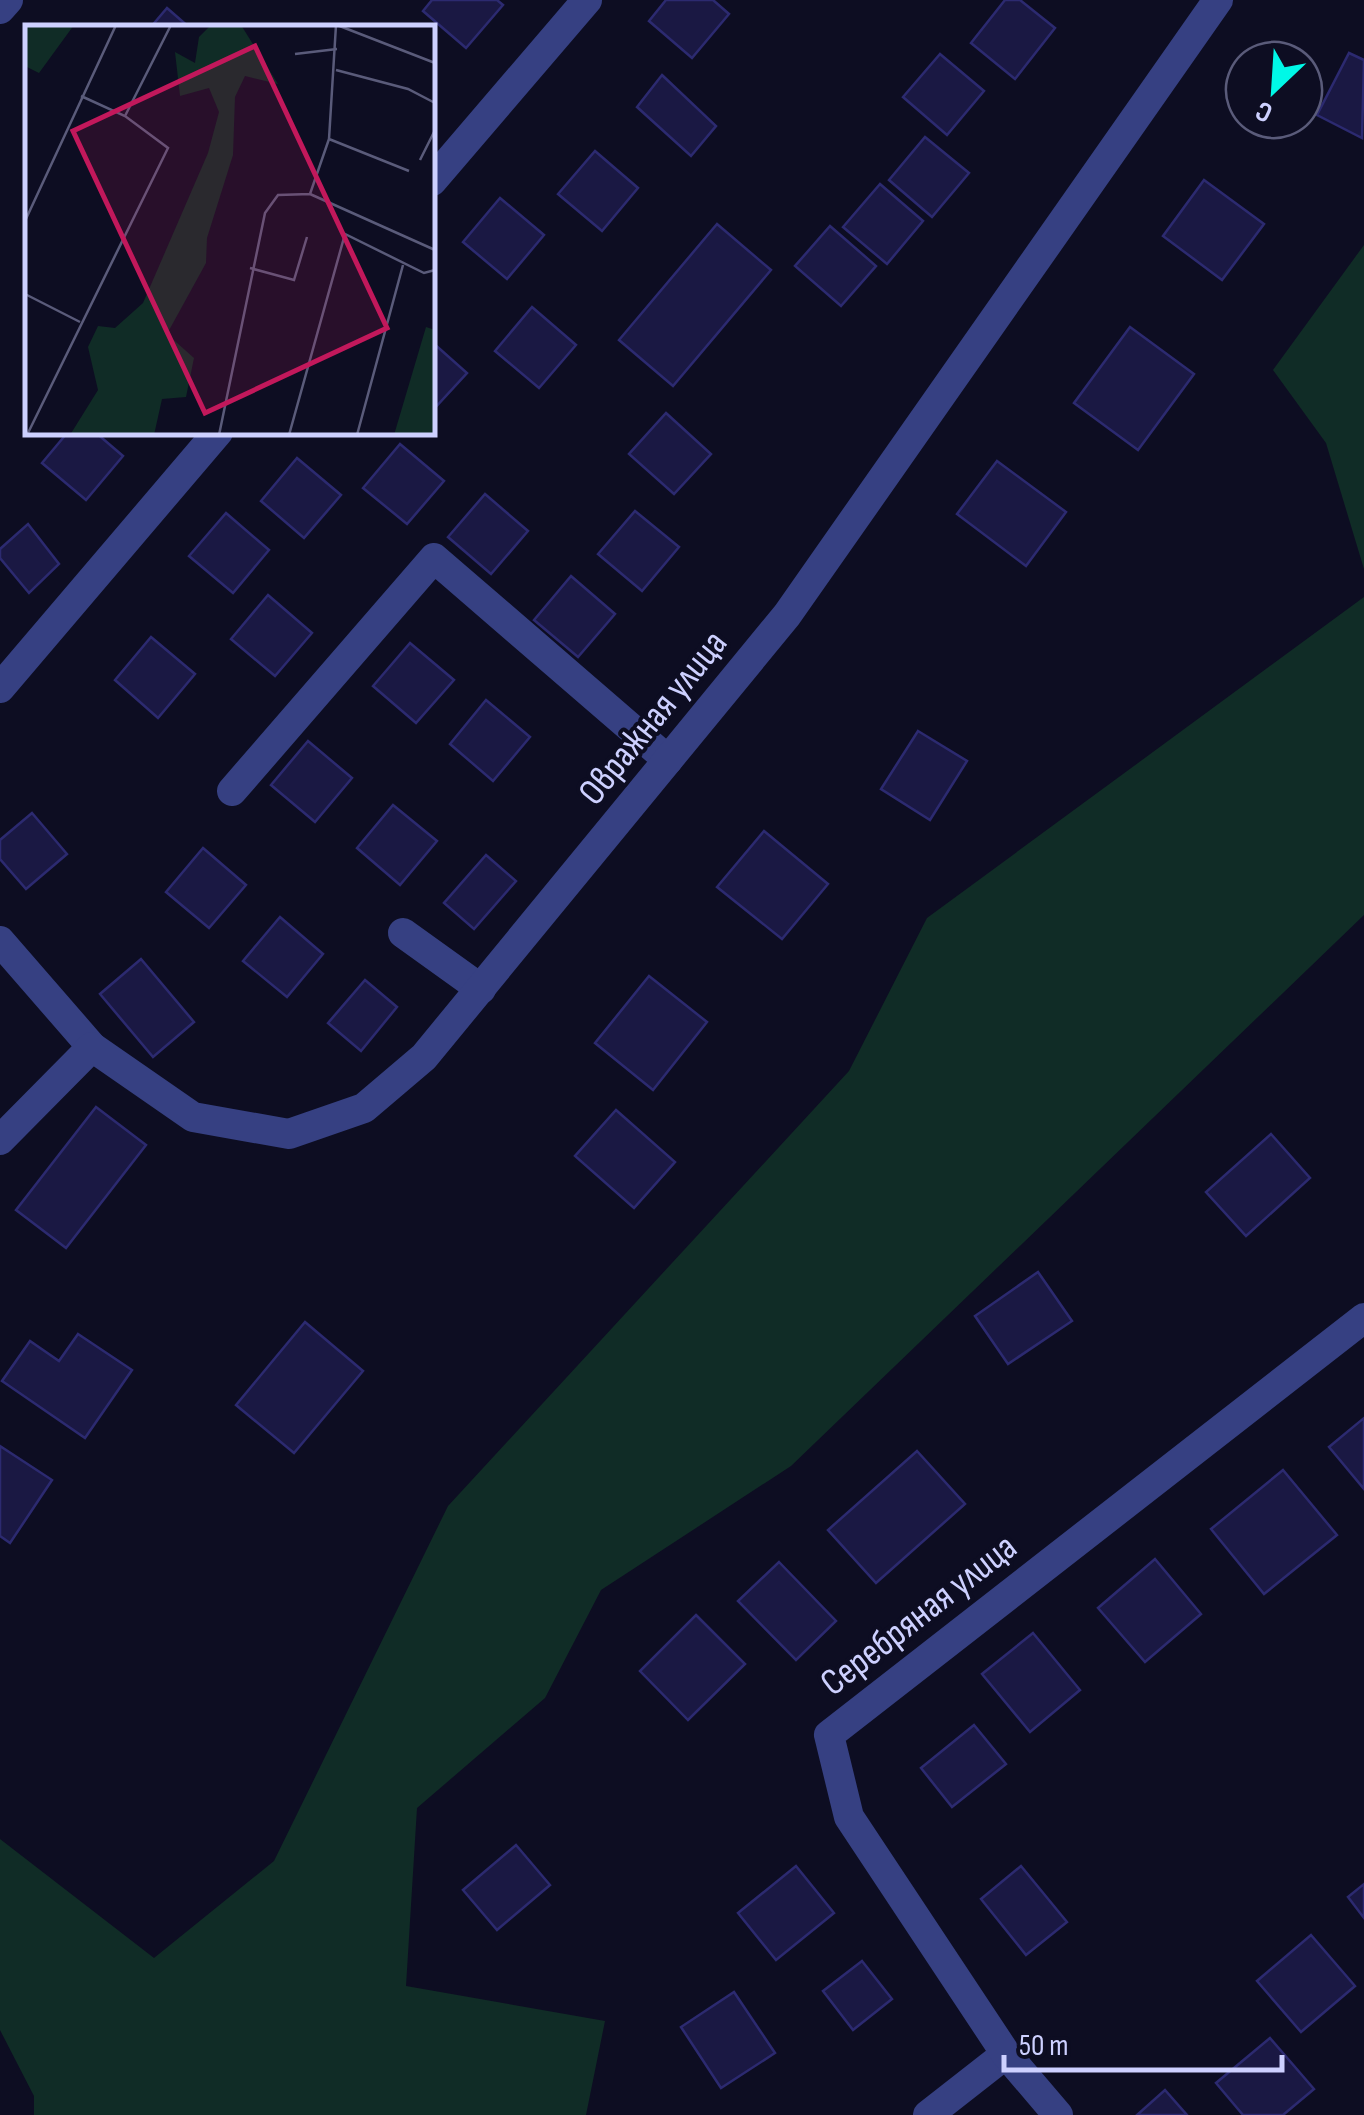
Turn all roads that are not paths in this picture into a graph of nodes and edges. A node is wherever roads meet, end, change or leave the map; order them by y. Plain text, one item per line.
1 (8, 0) edge
2 (587, 0) edge
3 (1218, 0) edge
4 (0, 9) edge
5 (435, 177) edge
6 (215, 435) edge
7 (0, 688) edge
8 (668, 760) junction
9 (232, 791) dead end
10 (403, 933) dead end
11 (0, 941) edge
12 (481, 988) junction
13 (92, 1047) junction
14 (0, 1140) edge
15 (1364, 1318) edge
16 (1006, 2054) junction
17 (928, 2115) edge
18 (1058, 2115) edge

1 - 4 street
2 - 5 street
3 - 8 street, Овражная улица
6 - 7 street
8 - 9 street
8 - 12 street, Овражная улица
10 - 12 street
11 - 13 street, Овражная улица
12 - 13 street, Овражная улица
13 - 14 street
15 - 16 street, Серебряная улица
16 - 17 street
16 - 18 street, Серебряная улица

